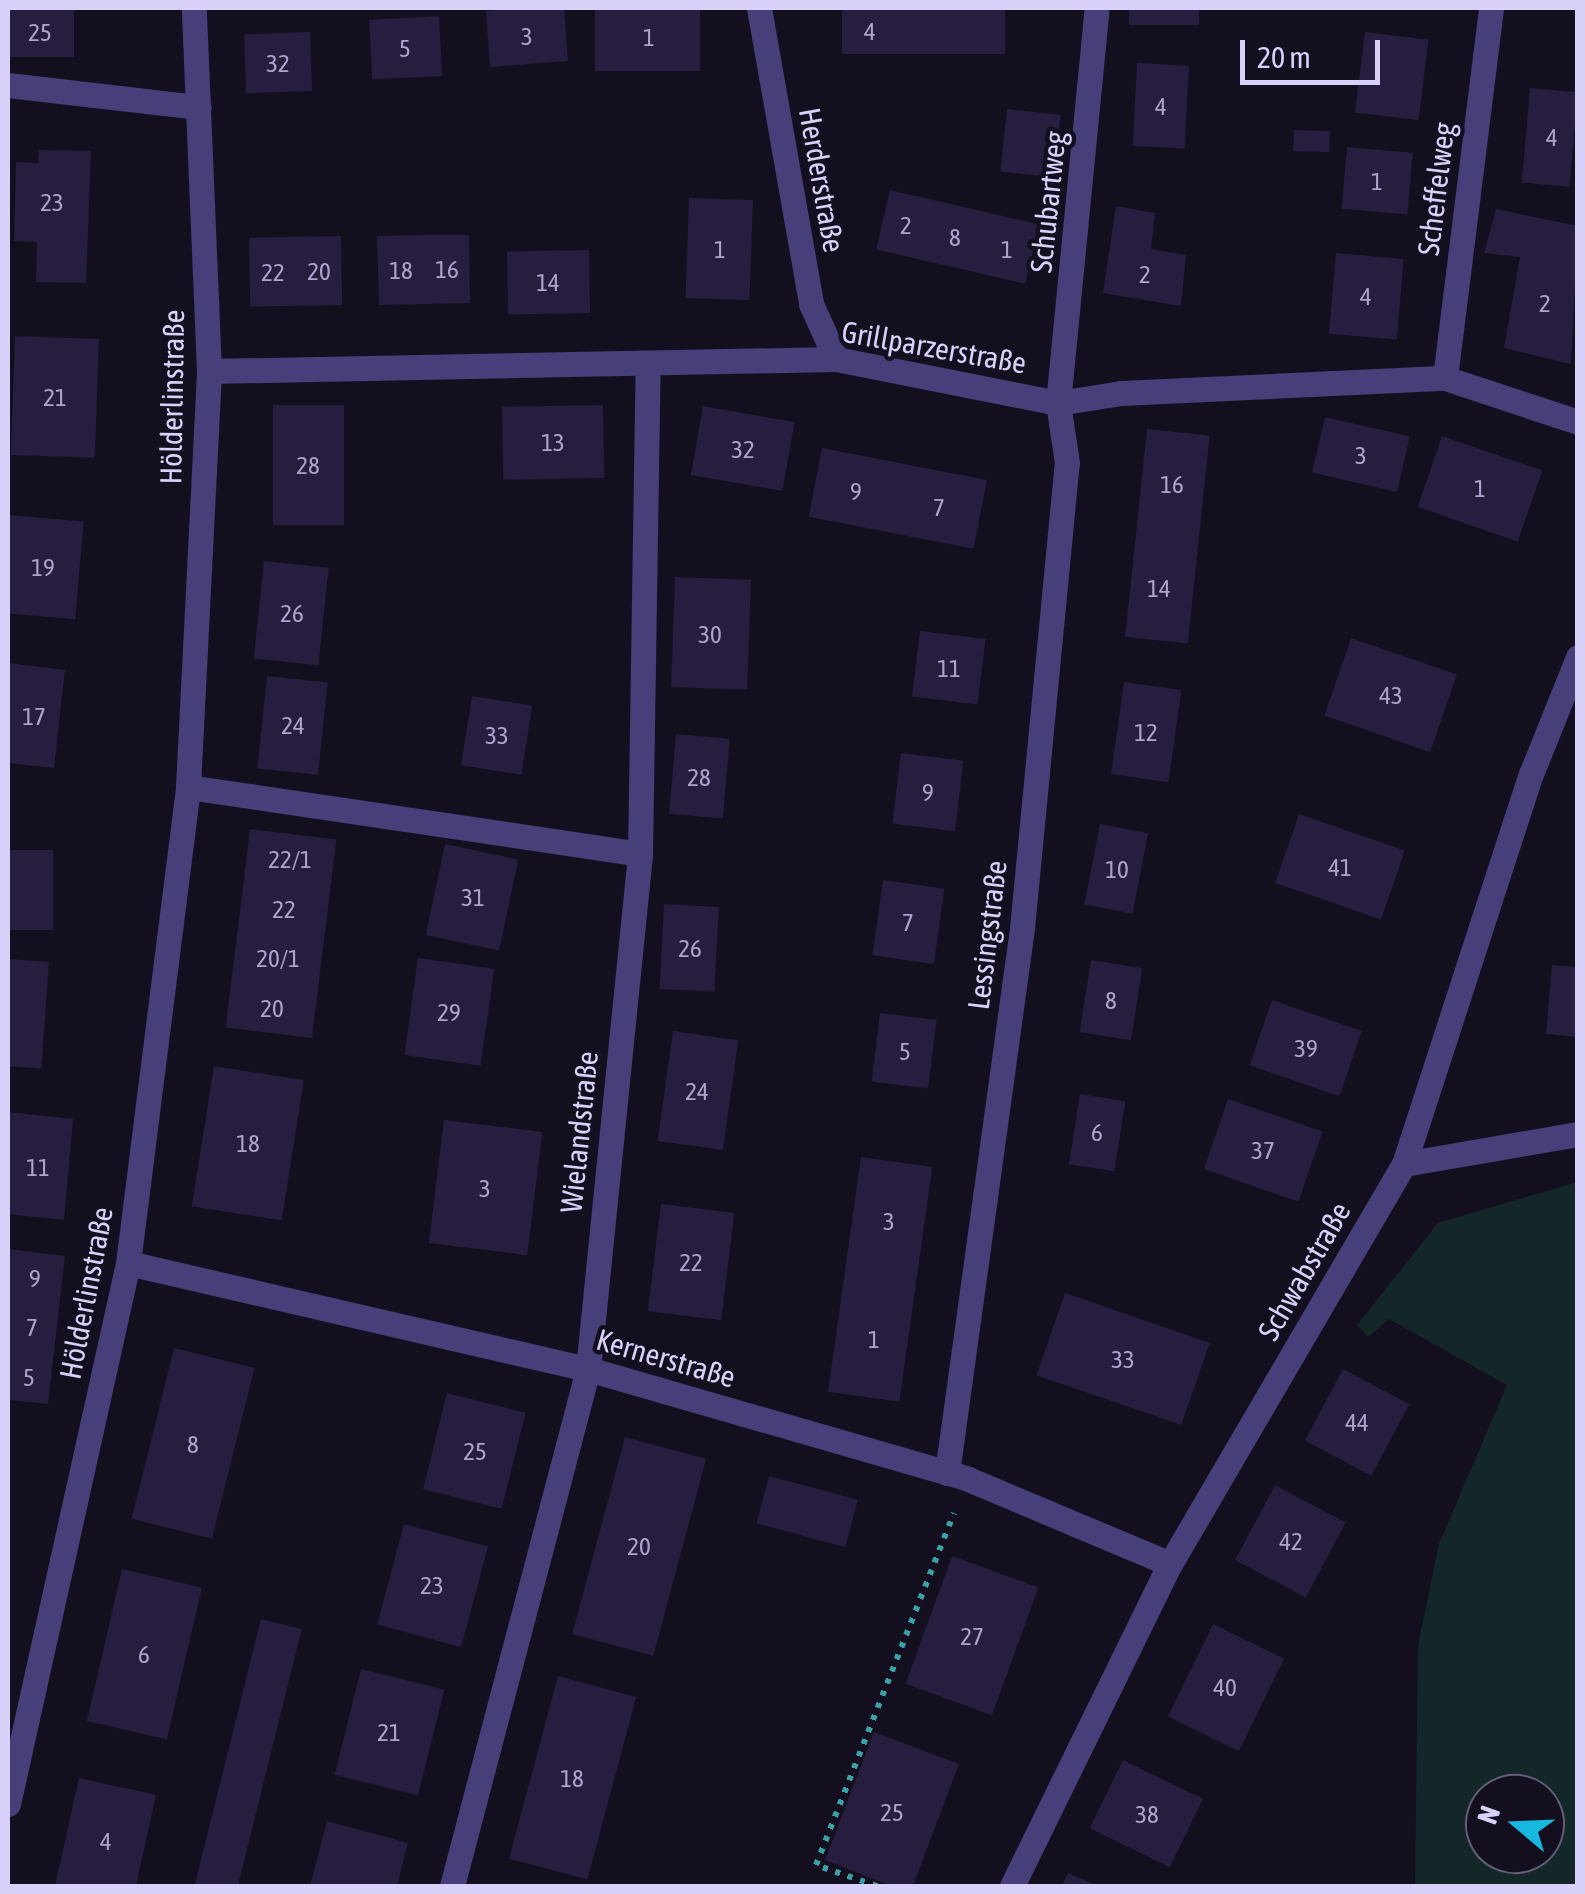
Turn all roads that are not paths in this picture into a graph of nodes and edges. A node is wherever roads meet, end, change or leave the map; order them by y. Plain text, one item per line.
1 (194, 8) edge
2 (759, 8) edge
3 (1097, 8) edge
4 (1491, 8) edge
5 (8, 85) edge
6 (199, 106) junction
7 (836, 359) junction
8 (648, 366) junction
9 (210, 371) junction
10 (1445, 378) junction
11 (1058, 403) junction
12 (1578, 422) edge
13 (1578, 658) edge
14 (188, 788) junction
15 (640, 854) junction
16 (1578, 1134) edge
17 (1404, 1164) junction
18 (128, 1263) junction
19 (588, 1369) junction
20 (957, 1476) junction
21 (1170, 1564) junction
22 (8, 1804) edge
23 (452, 1886) edge
24 (1012, 1886) edge

1 - 6 street, Hölderlinstraße
2 - 7 street, Herderstraße
3 - 11 street, Schubartweg
4 - 10 street, Scheffelweg
5 - 6 street
6 - 9 street, Hölderlinstraße
7 - 8 street, Grillparzerstraße
7 - 11 street, Grillparzerstraße
8 - 9 street, Grillparzerstraße
8 - 15 street, Wielandstraße
9 - 14 street, Hölderlinstraße
10 - 11 street, Grillparzerstraße
10 - 12 street, Grillparzerstraße
11 - 20 street, Lessingstraße
13 - 17 street, Schwabstraße
14 - 15 street
14 - 18 street, Hölderlinstraße
15 - 19 street, Wielandstraße
16 - 17 street
17 - 21 street, Schwabstraße
18 - 19 street, Kernerstraße
18 - 22 street, Hölderlinstraße
19 - 20 street, Kernerstraße
19 - 23 street, Wielandstraße
20 - 21 street, Kernerstraße
21 - 24 street, Schwabstraße

